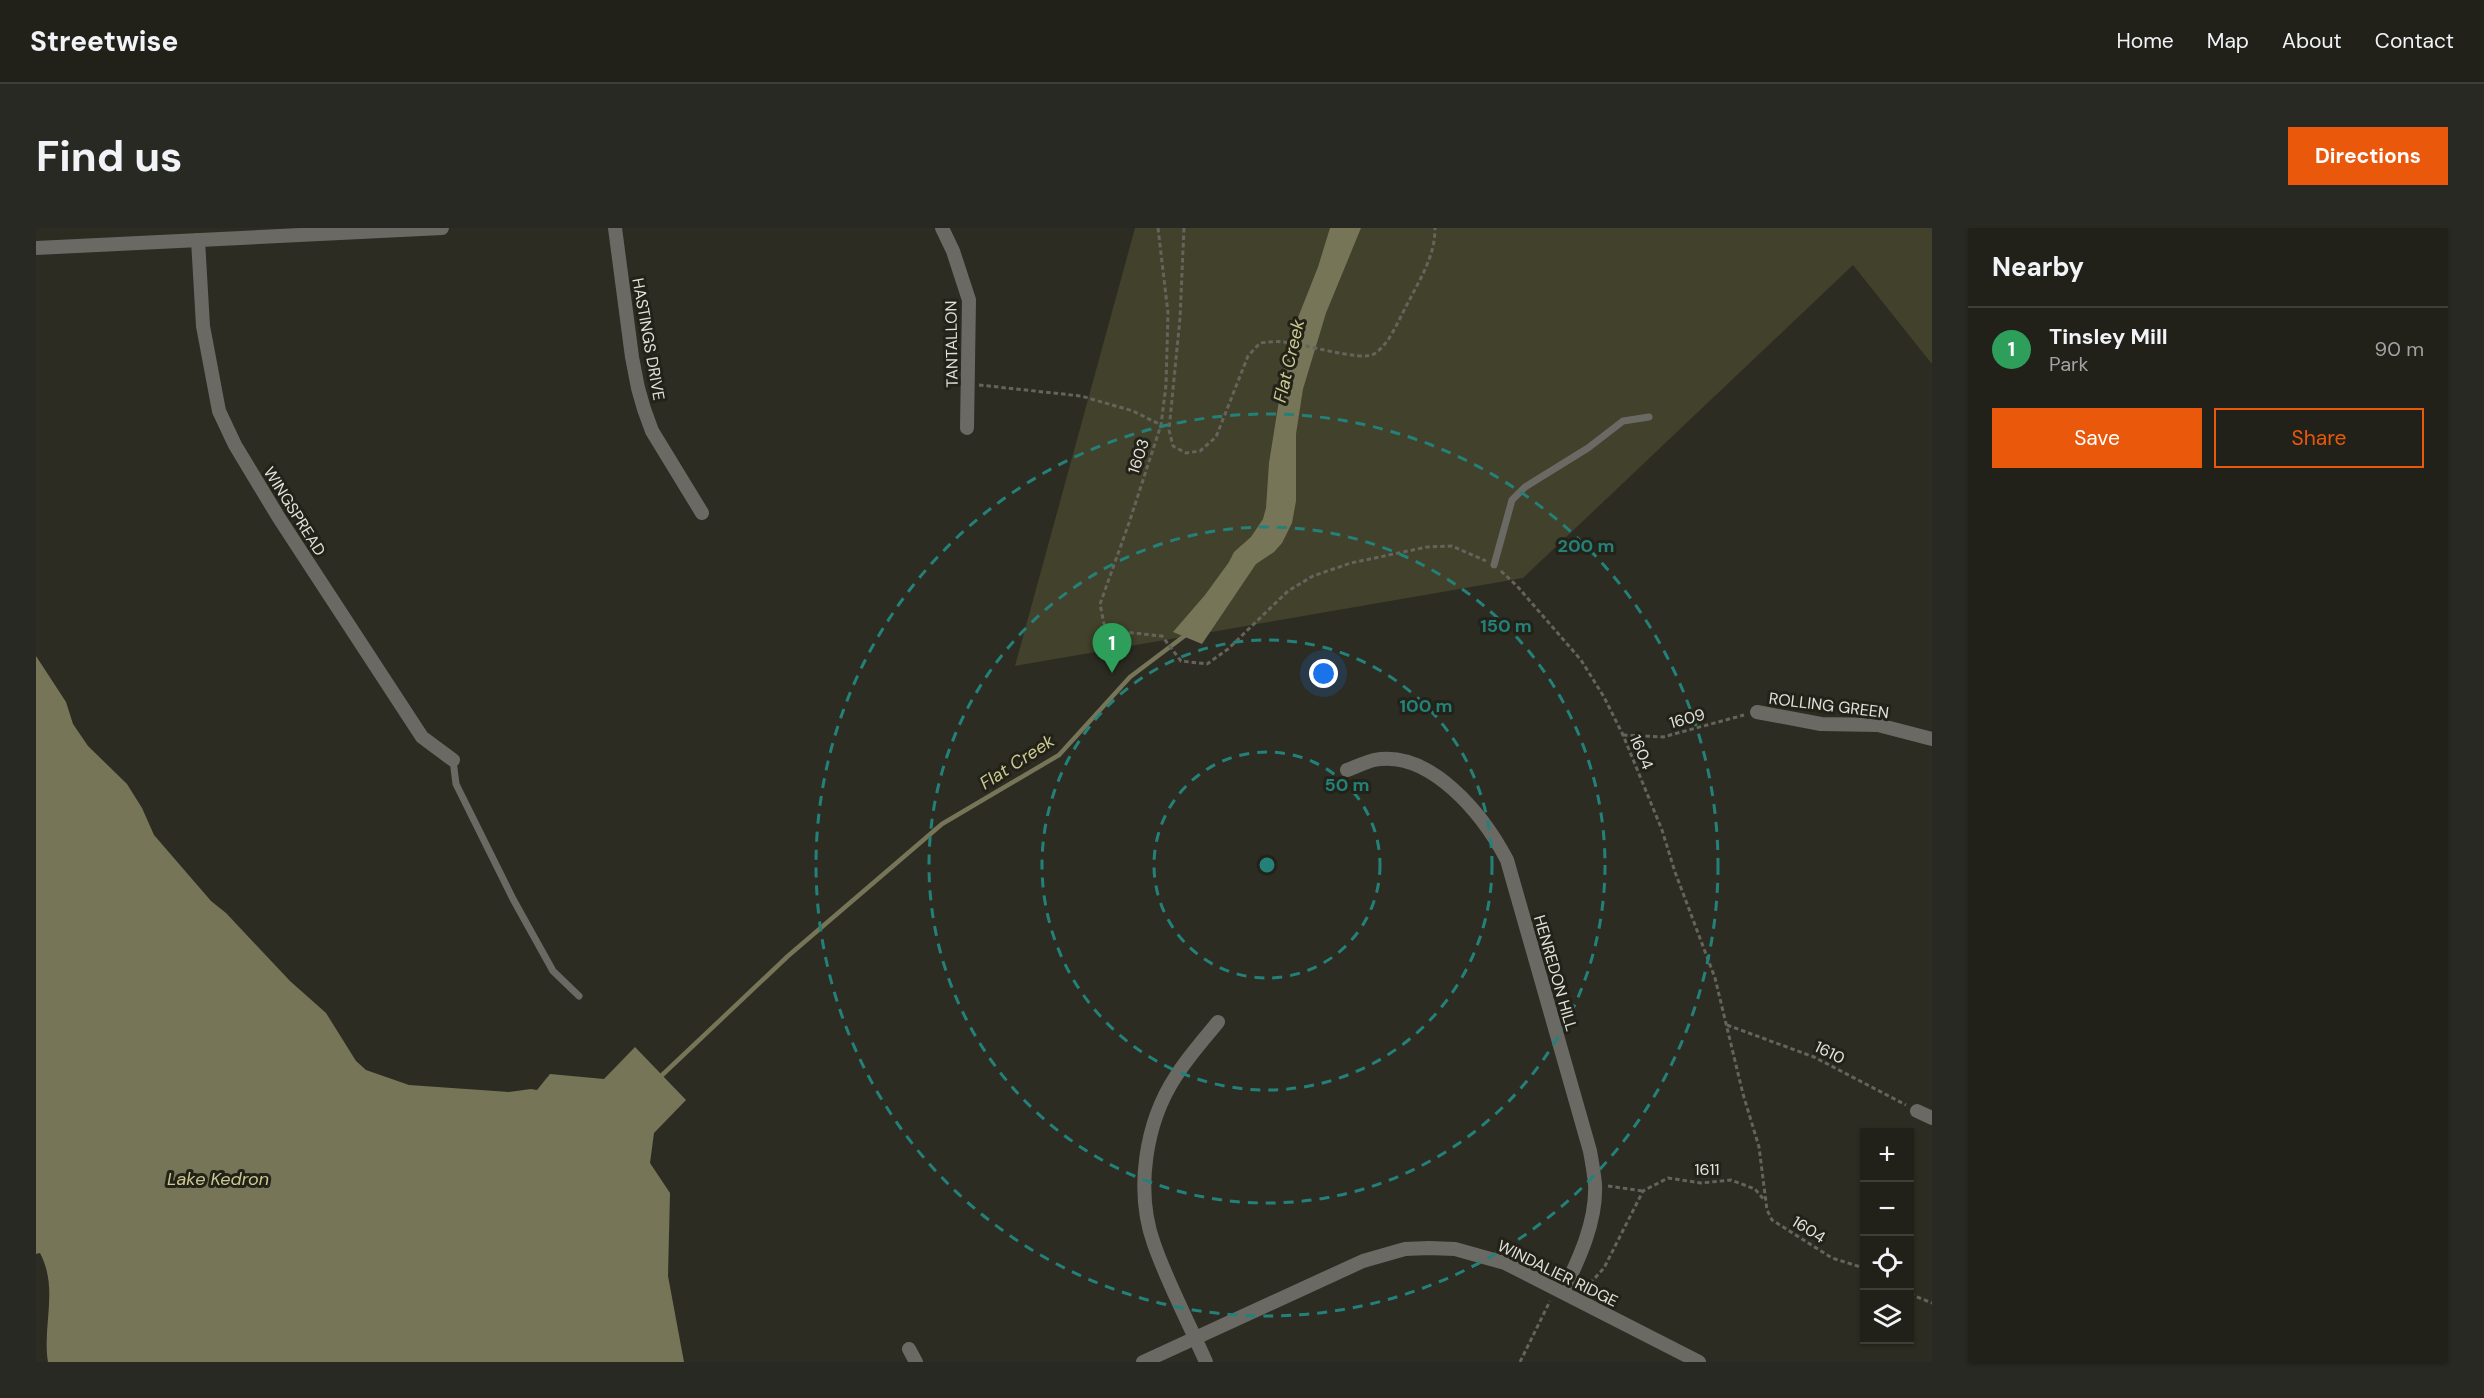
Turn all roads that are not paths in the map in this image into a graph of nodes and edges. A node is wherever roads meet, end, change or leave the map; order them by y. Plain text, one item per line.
1 (442, 228) edge
2 (615, 228) edge
3 (942, 228) edge
4 (198, 240) junction
5 (36, 248) edge
6 (1648, 417) dead end
7 (967, 428) dead end
8 (702, 513) dead end
9 (1494, 565) road end
10 (1756, 712) road end
11 (1932, 740) edge
12 (453, 760) joint
13 (1347, 770) dead end
14 (579, 996) dead end
15 (1218, 1022) dead end
16 (1917, 1111) road end
17 (1932, 1119) edge
18 (1560, 1290) junction
19 (1195, 1337) junction
20 (909, 1349) dead end
21 (916, 1362) edge
22 (1143, 1362) edge
23 (1206, 1362) edge
24 (1699, 1362) edge

1 - 4 street
2 - 8 street, HASTINGS DRIVE
3 - 7 street, TANTALLON
4 - 5 street
4 - 12 street, WINGSPREAD
6 - 9 lane
10 - 11 street, ROLLING GREEN
12 - 14 lane
13 - 18 street, HENREDON HILL
15 - 19 street
16 - 17 street
18 - 19 street, WINDALIER RIDGE
18 - 24 street, WINDALIER RIDGE
19 - 22 street, WINDALIER RIDGE
19 - 23 street
20 - 21 street

